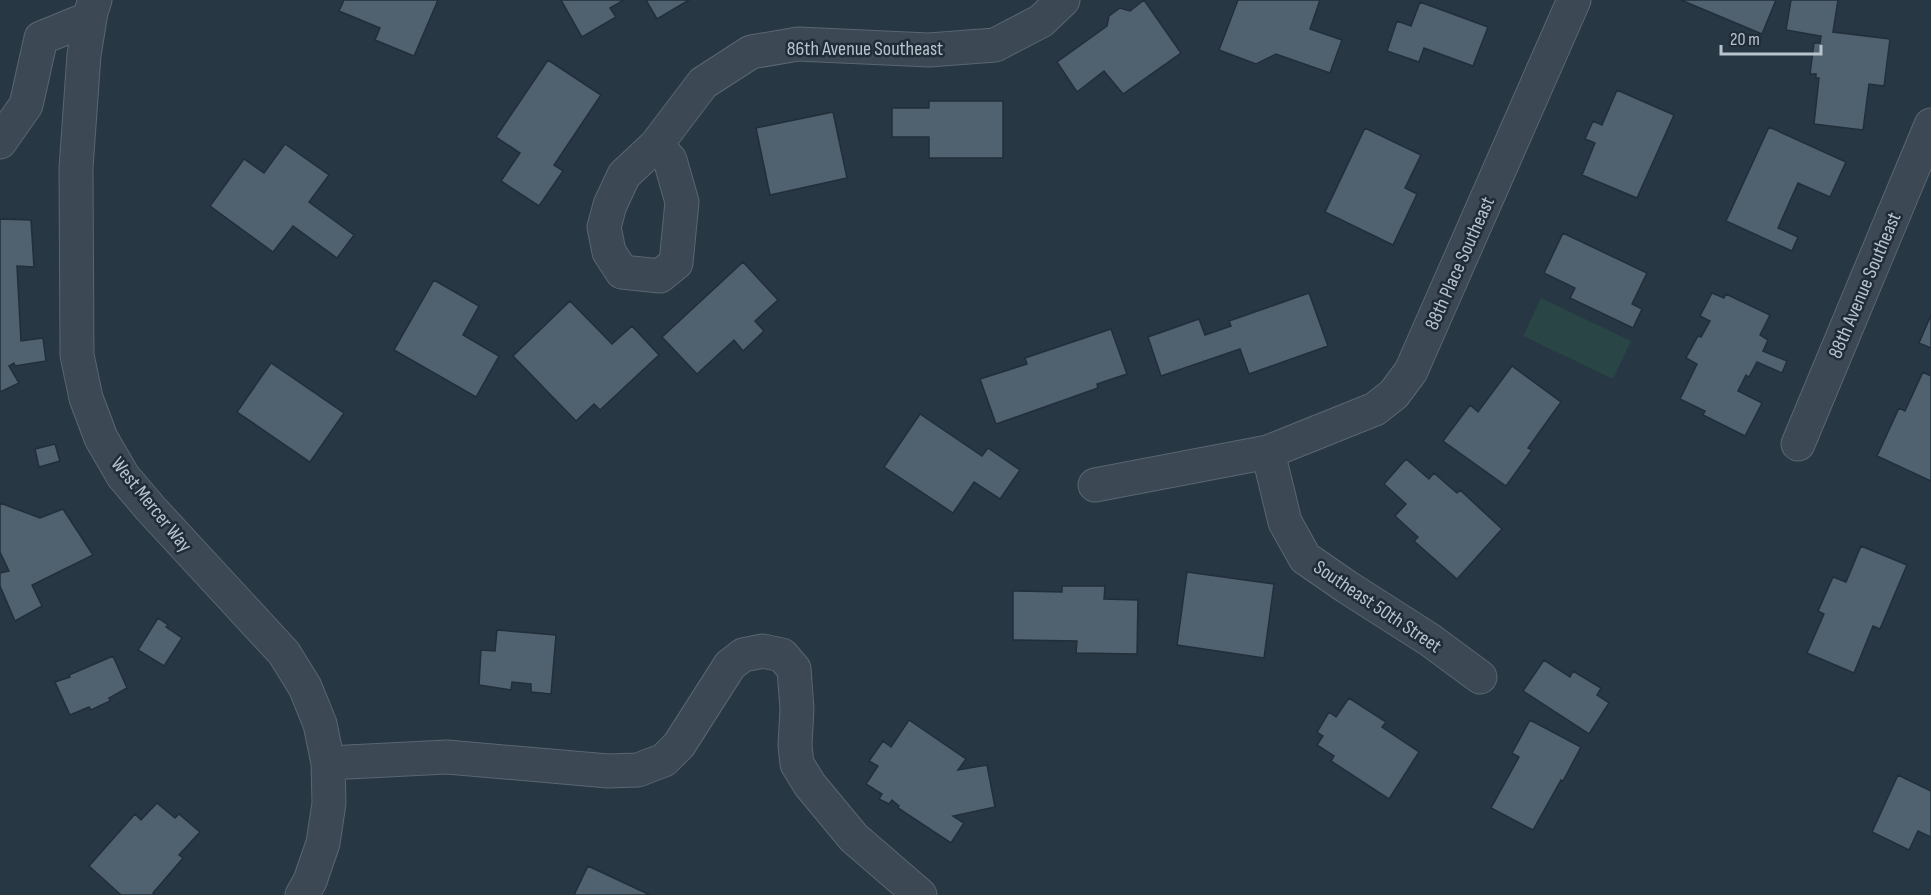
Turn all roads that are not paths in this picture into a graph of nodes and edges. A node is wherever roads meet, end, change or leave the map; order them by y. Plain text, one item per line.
1 (1063, 0) edge
2 (1574, 0) edge
3 (93, 9) edge
4 (1931, 125) edge
5 (0, 142) edge
6 (656, 145) dead end
7 (1798, 444) dead end
8 (1268, 452) junction
9 (1095, 485) dead end
10 (1480, 677) dead end
11 (328, 763) junction
12 (303, 895) edge
13 (920, 895) edge

1 - 6 street, 86th Avenue Southeast
2 - 8 street, 88th Place Southeast
3 - 5 street
3 - 11 street, West Mercer Way
4 - 7 street, 88th Avenue Southeast
8 - 9 street
8 - 10 street, Southeast 50th Street
11 - 12 street, West Mercer Way
11 - 13 street

